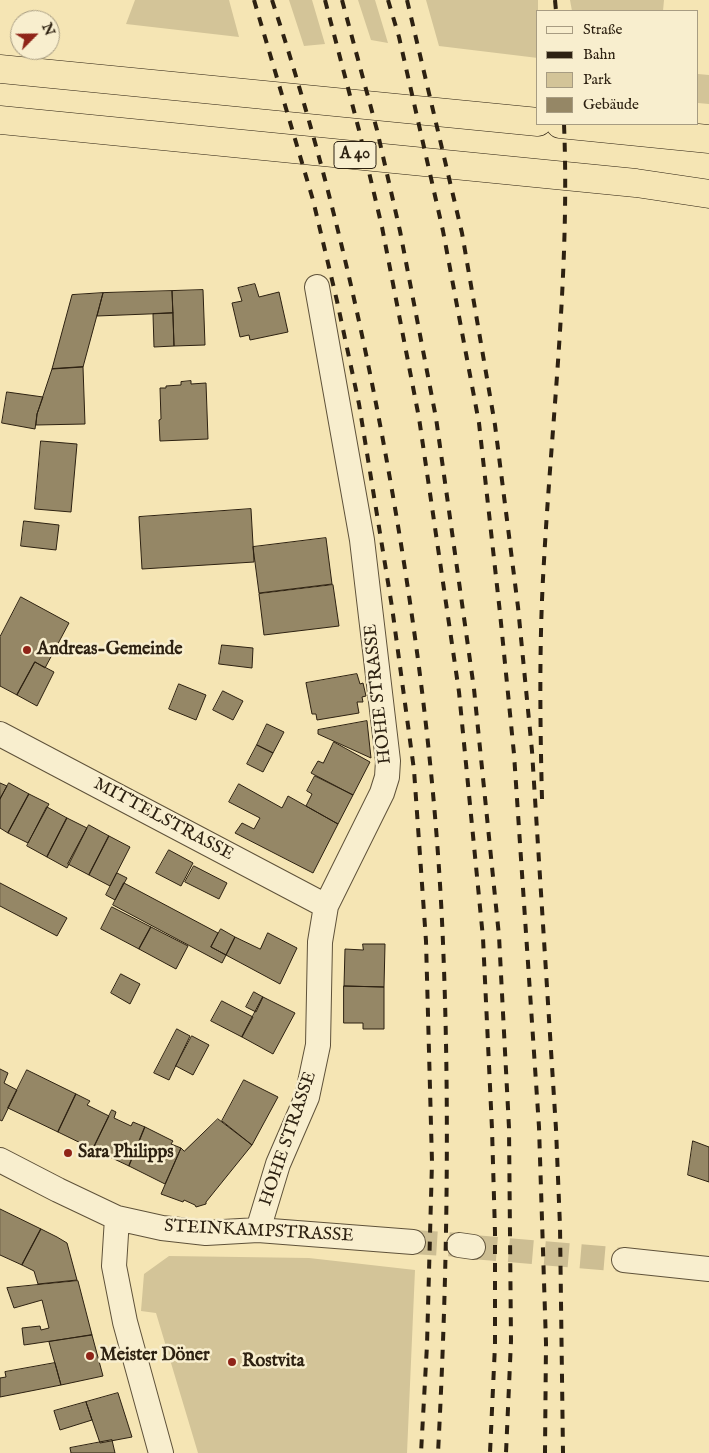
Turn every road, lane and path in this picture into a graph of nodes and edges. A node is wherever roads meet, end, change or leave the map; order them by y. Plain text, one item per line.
1 (0, 68) edge
2 (0, 120) edge
3 (536, 122) edge
4 (570, 125) edge
5 (709, 139) edge
6 (709, 194) edge
7 (317, 287) dead end
8 (0, 734) edge
9 (326, 906) junction
10 (0, 1160) edge
11 (117, 1218) junction
12 (258, 1230) junction
13 (414, 1242) tunnel mouth
14 (624, 1260) tunnel mouth
15 (709, 1269) edge
16 (161, 1453) edge

1 - 3 highway
2 - 6 highway, A 40
4 - 5 highway
7 - 9 street, HOHE STRASSE
8 - 9 street, MITTELSTRASSE
9 - 12 street, HOHE STRASSE
10 - 11 street, STEINKAMPSTRASSE
11 - 12 street, STEINKAMPSTRASSE
11 - 16 street
12 - 13 street, STEINKAMPSTRASSE
14 - 15 street

